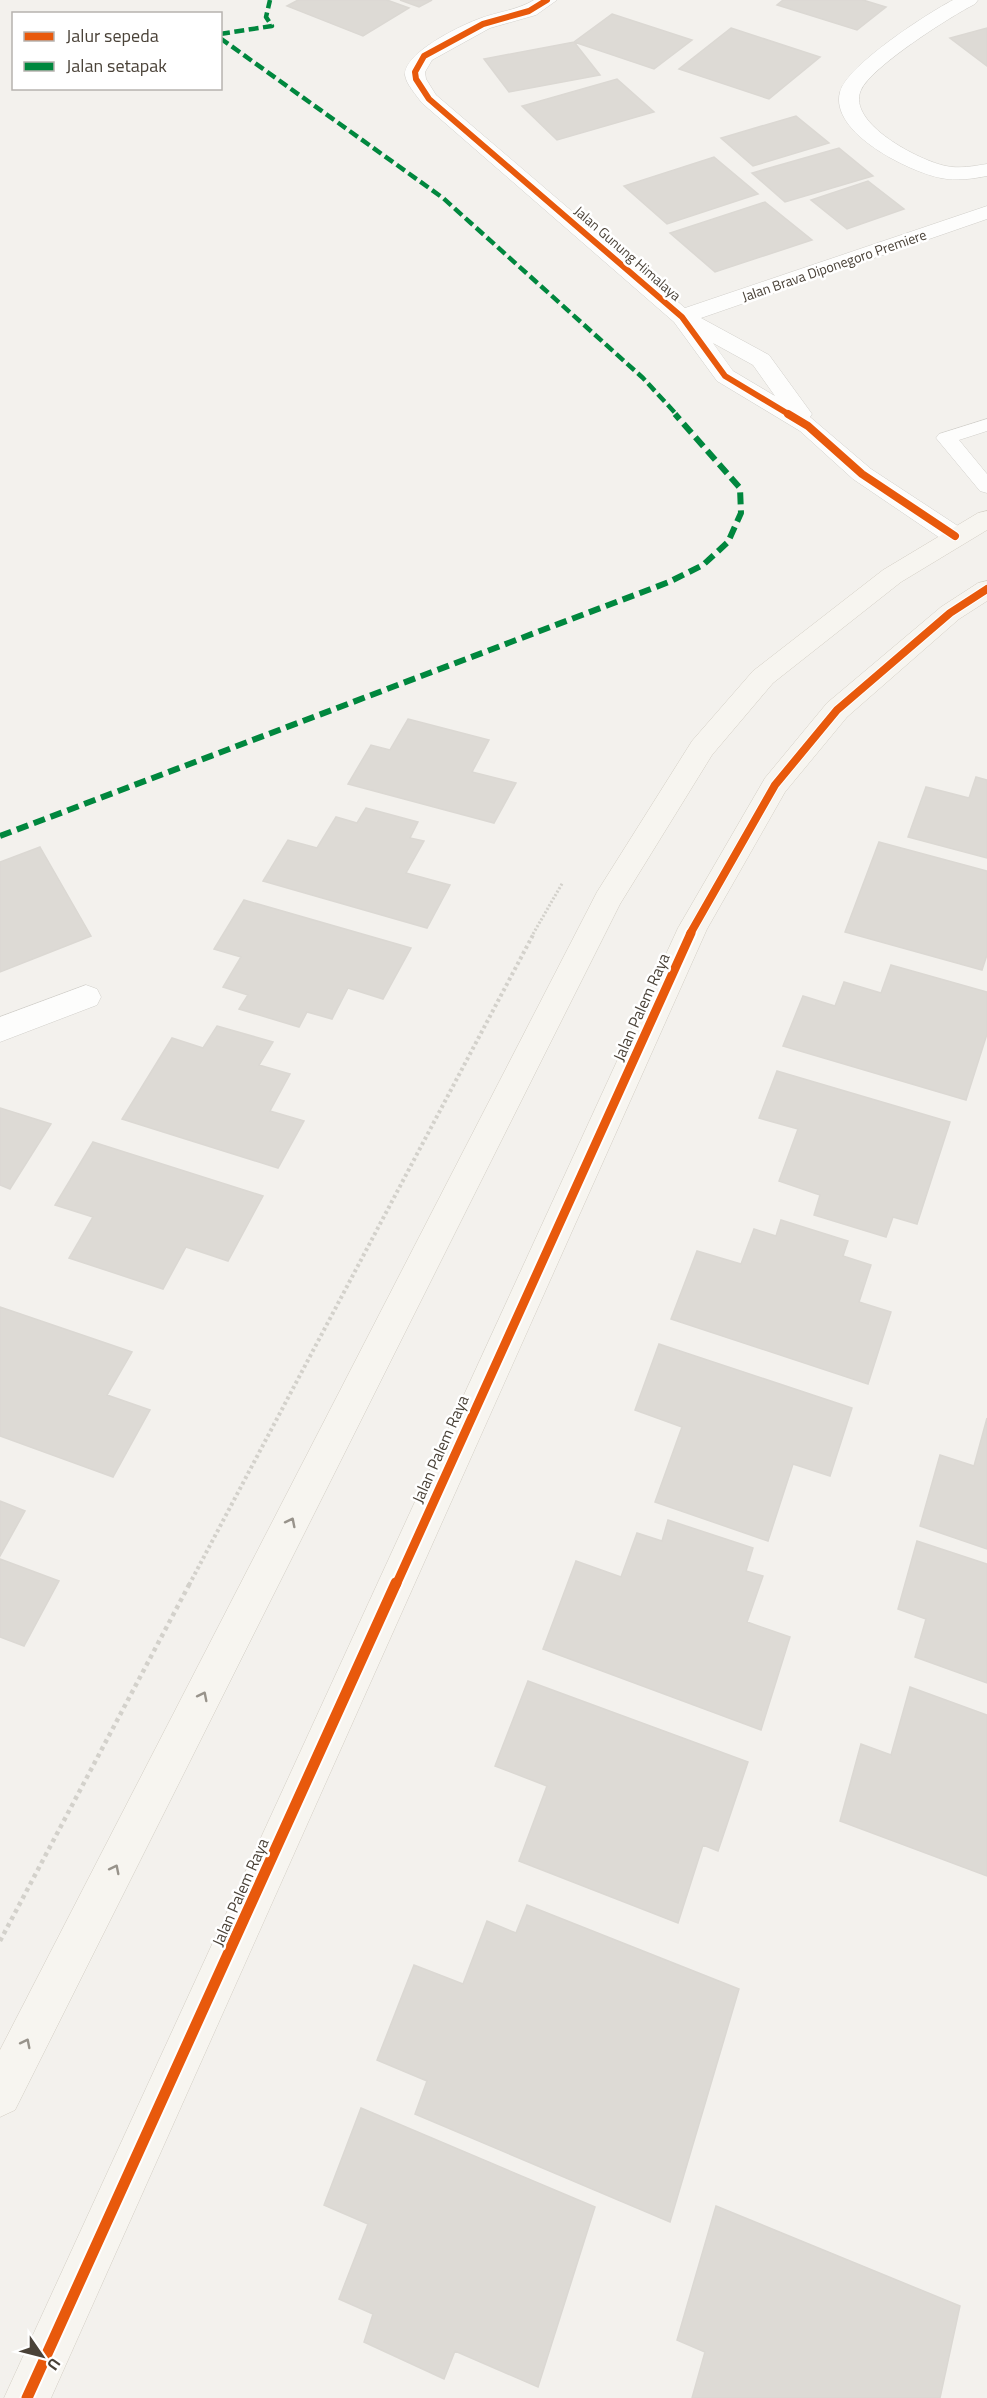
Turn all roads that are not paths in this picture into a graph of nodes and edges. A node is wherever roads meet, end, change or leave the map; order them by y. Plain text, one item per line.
1 (502, 0) edge
2 (547, 0) edge
3 (968, 0) edge
4 (483, 24) junction
5 (987, 170) edge
6 (987, 212) edge
7 (682, 317) junction
8 (987, 425) edge
9 (808, 426) junction
10 (987, 487) edge
11 (987, 519) edge
12 (956, 536) junction
13 (985, 593) edge
14 (86, 997) dead end
15 (0, 1030) edge
16 (0, 2095) edge
17 (27, 2398) edge

1 - 4 street, Jalan Gunung Himalaya
2 - 4 street, Jalan Gunung Himalaya
3 - 5 street
4 - 7 street, Jalan Gunung Himalaya
6 - 7 street, Jalan Brava Diponegoro Premiere
7 - 9 street, Jalan Gunung Himalaya
7 - 9 street, Jalan Gunung Himalaya
8 - 10 lane
9 - 12 street, Jalan Gunung Himalaya
11 - 12 street
16 -> 12 street
13 - 17 street, Jalan Palem Raya
14 - 15 street

